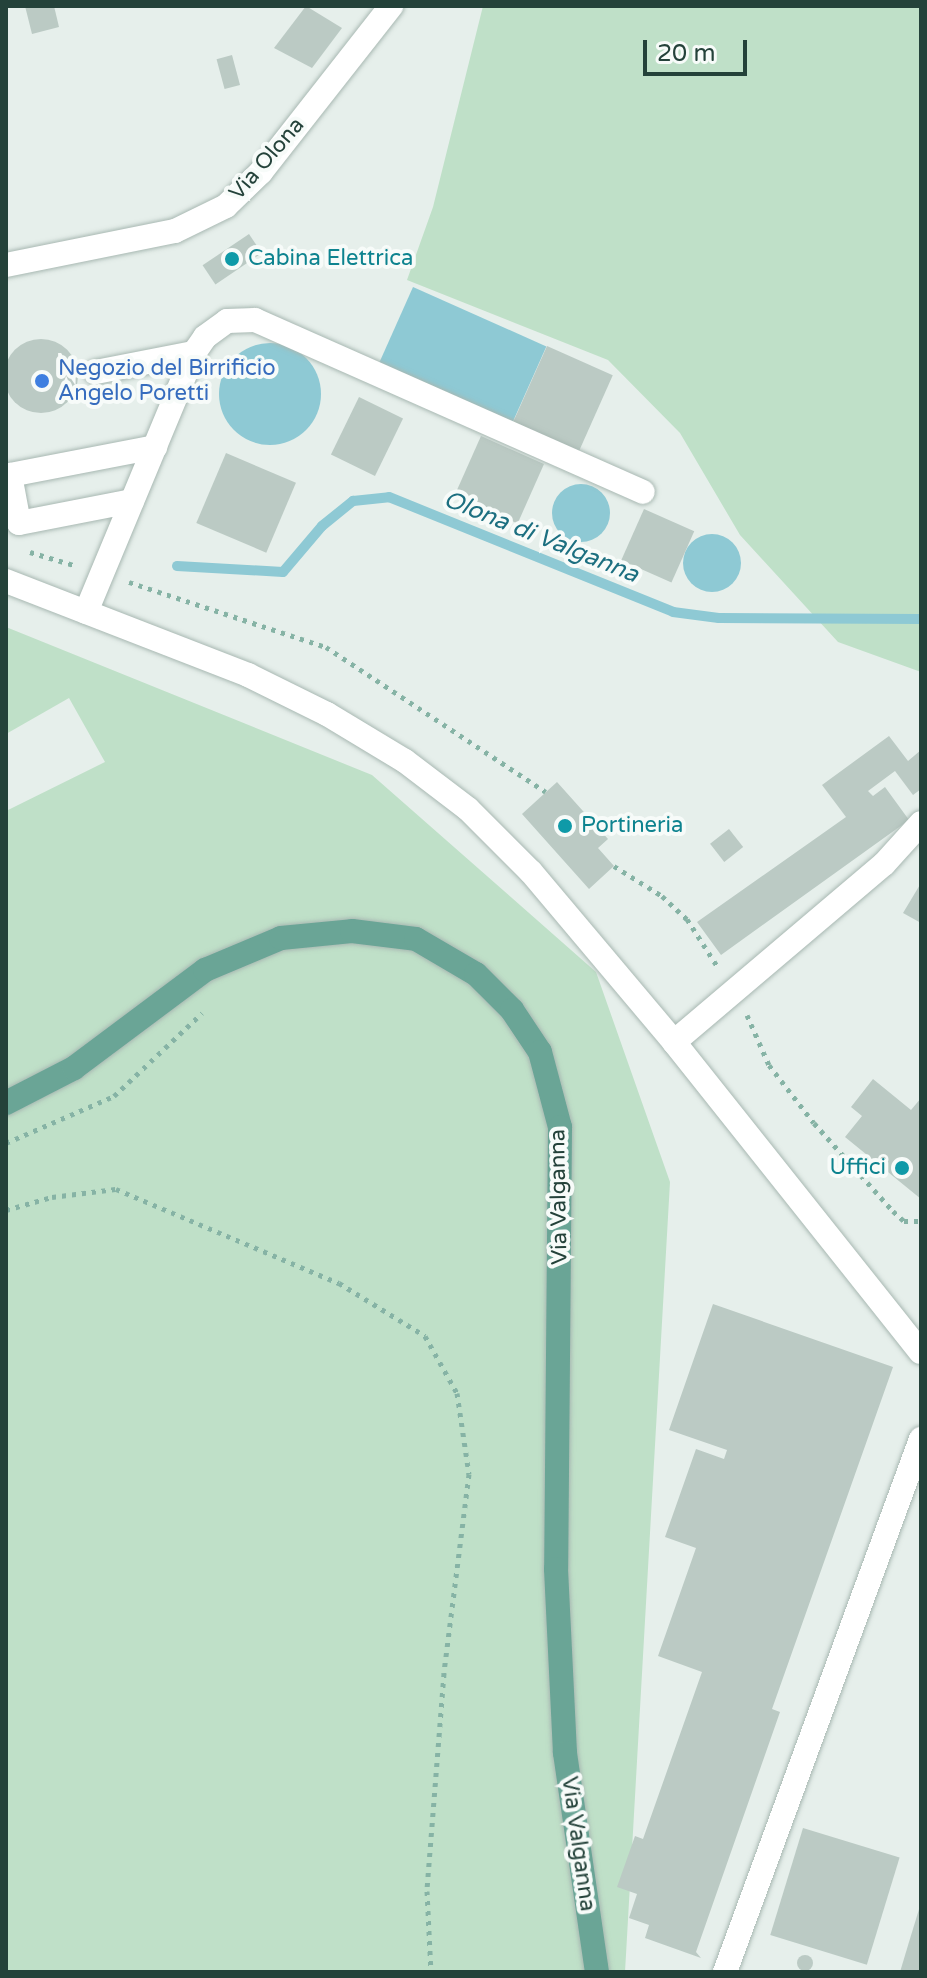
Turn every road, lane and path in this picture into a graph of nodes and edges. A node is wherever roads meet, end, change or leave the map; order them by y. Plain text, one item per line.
1 (391, 6) edge
2 (6, 265) edge
3 (194, 353) junction
4 (96, 372) dead end
5 (155, 447) junction
6 (643, 492) dead end
7 (132, 501) junction
8 (19, 549) dead end
9 (103, 574) junction
10 (6, 581) edge
11 (86, 612) junction
12 (546, 792) dead end
13 (921, 823) edge
14 (614, 866) dead end
15 (721, 974) dead end
16 (738, 1000) dead end
17 (214, 1001) dead end
18 (674, 1042) junction
19 (6, 1103) edge
20 (6, 1143) edge
21 (6, 1210) edge
22 (921, 1221) edge
23 (919, 1341) edge
24 (921, 1439) edge
25 (431, 1972) edge
26 (597, 1972) edge
27 (725, 1972) edge

1 - 2 street, Via Olona
3 - 4 street
3 - 5 street
3 - 6 street
5 - 7 street
5 - 7 street
7 - 9 street
8 - 9 path
9 - 11 street
9 - 12 path
10 - 11 street
11 - 18 street
13 - 18 street
14 - 15 path
16 - 22 path
17 - 20 path
18 - 23 street
19 - 26 main road, Via Valganna
21 - 25 path
24 - 27 street

